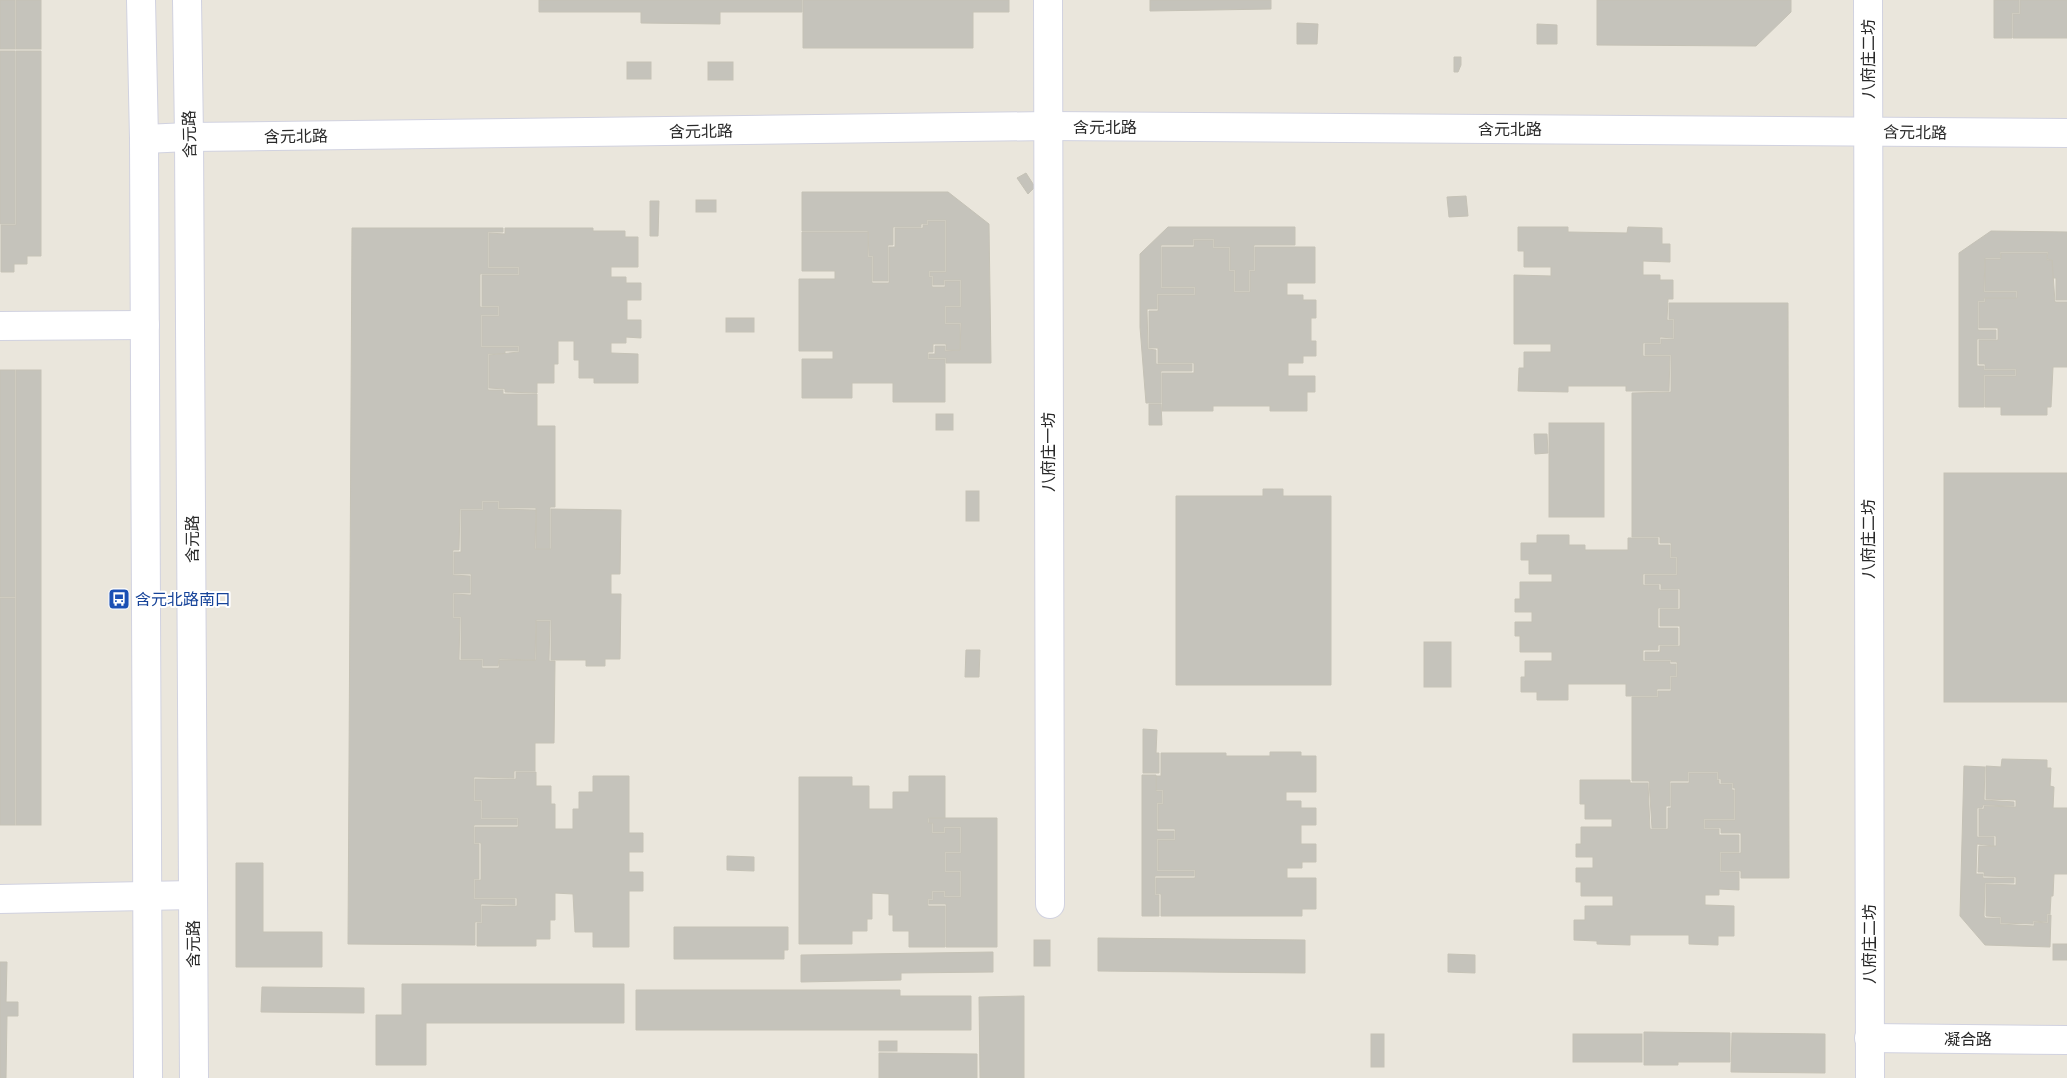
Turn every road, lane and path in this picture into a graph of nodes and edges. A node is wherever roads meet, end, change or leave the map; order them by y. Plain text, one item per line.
1 (142, 0) edge
2 (187, 0) edge
3 (1048, 0) edge
4 (1868, 0) edge
5 (1046, 126) junction
6 (1868, 132) junction
7 (2067, 133) edge
8 (190, 137) junction
9 (144, 139) junction
10 (145, 325) junction
11 (0, 326) edge
12 (147, 895) junction
13 (193, 895) junction
14 (0, 899) edge
15 (1050, 904) dead end
16 (1869, 1038) junction
17 (2067, 1040) edge
18 (148, 1078) edge
19 (194, 1078) edge
20 (1870, 1078) edge

1 - 9 street
2 - 8 street, 含元路
3 - 5 street, 八府庄一坊
4 - 6 street, 八府庄二坊
5 - 6 street, 含元北路
5 - 8 street, 含元北路
5 - 15 street, 八府庄一坊
6 - 7 street, 含元北路
6 - 16 street, 八府庄二坊
8 - 9 street, 含元北路
8 - 13 street, 含元路
9 - 10 street
10 - 11 street
10 - 12 street
12 - 13 street
12 - 14 street
12 - 18 street
13 - 19 street, 含元路
16 - 17 street, 凝合路
16 - 20 street, 八府庄二坊

